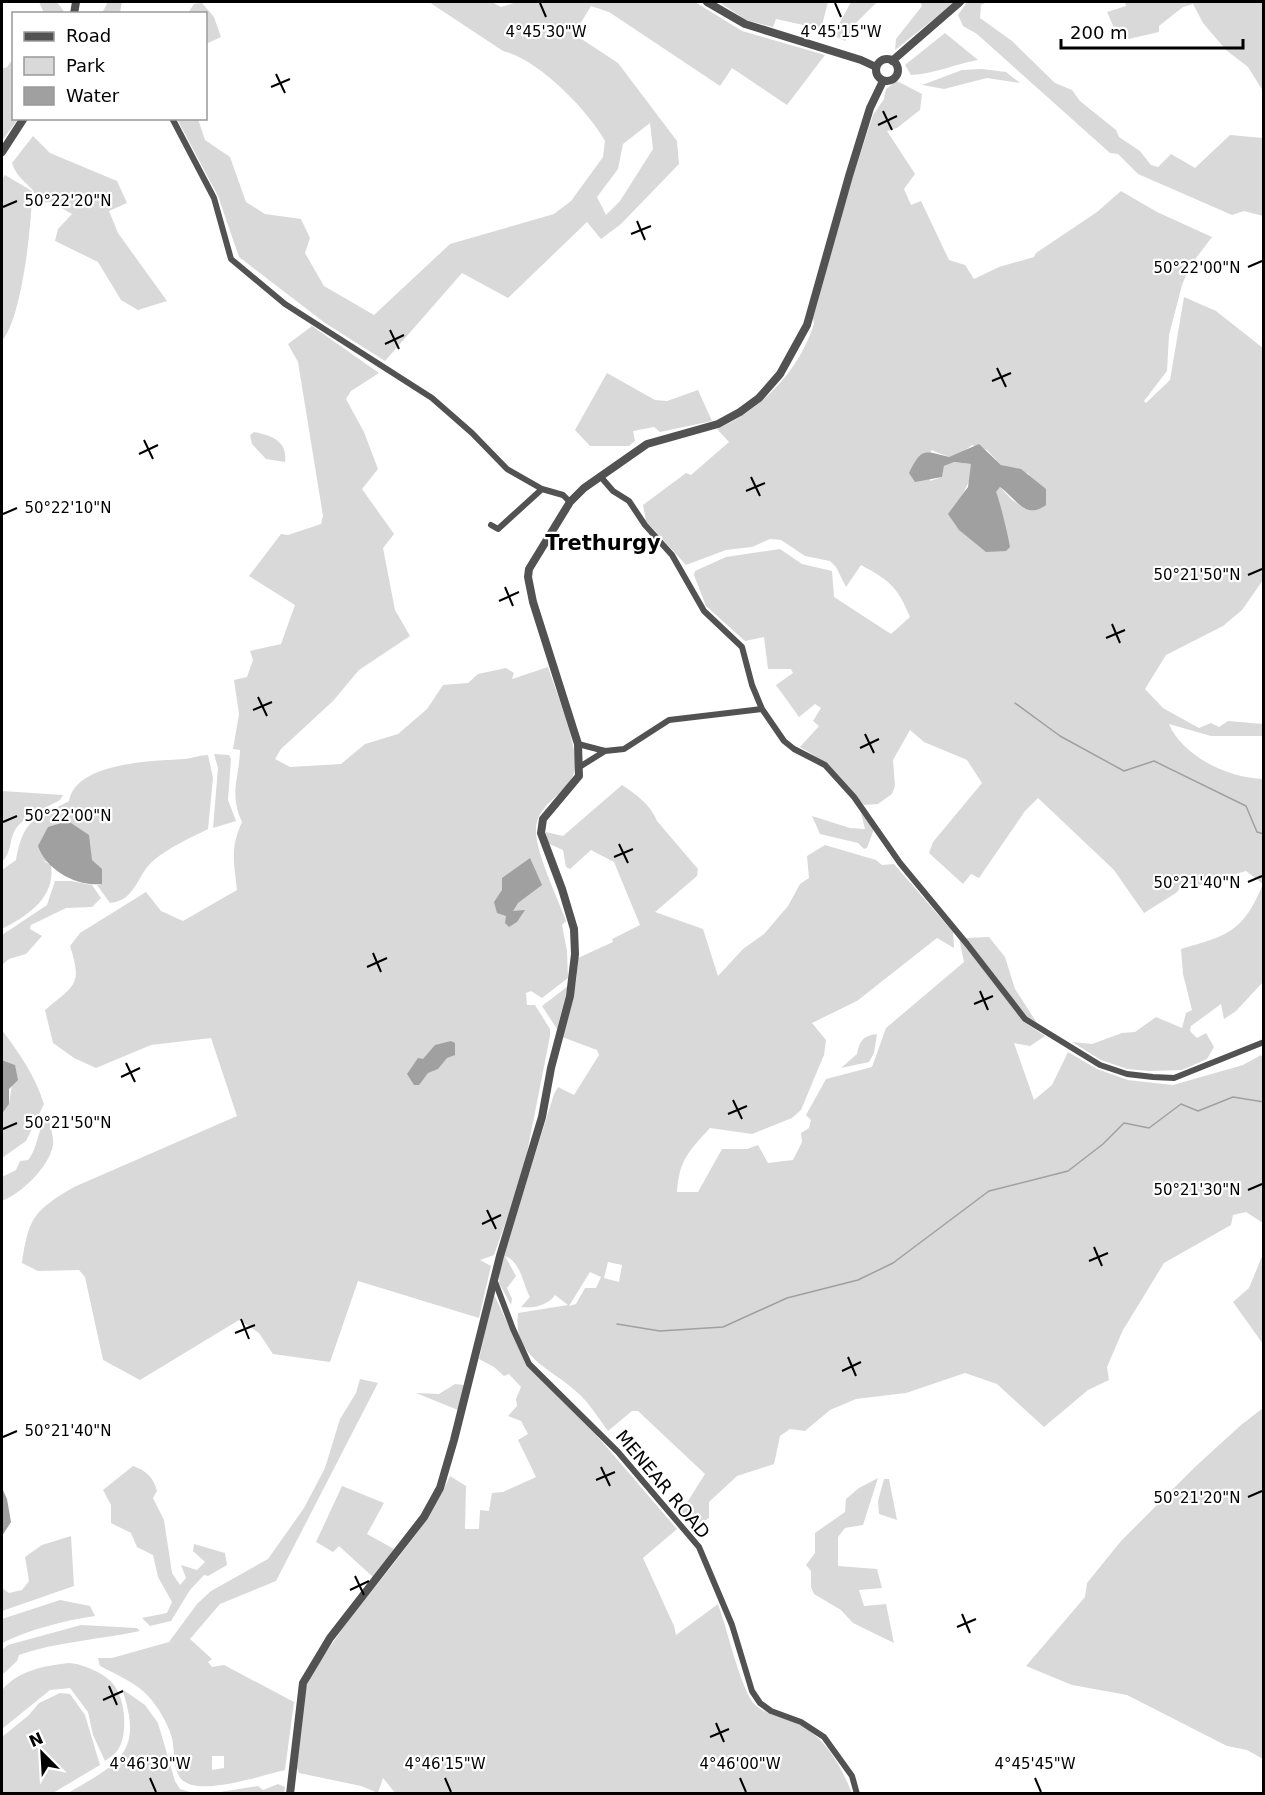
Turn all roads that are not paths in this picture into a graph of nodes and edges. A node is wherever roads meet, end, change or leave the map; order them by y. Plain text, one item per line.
1 (707, 2) edge
2 (960, 2) edge
3 (892, 61) junction
4 (876, 67) junction
5 (883, 81) junction
6 (23, 120) edge
7 (173, 120) edge
8 (2, 152) edge
9 (600, 476) junction
10 (542, 489) junction
11 (570, 502) junction
12 (491, 525) dead end
13 (762, 709) junction
14 (578, 744) junction
15 (605, 751) junction
16 (580, 766) junction
17 (1263, 1042) edge
18 (494, 1278) junction
19 (290, 1794) edge
20 (857, 1794) edge

1 - 4 street
2 - 3 street
3 - 4 street
3 - 5 street
4 - 5 street
5 - 9 street
6 - 8 street
7 - 10 street
9 - 11 street
9 - 13 street
10 - 11 street
10 - 12 street
11 - 14 street
13 - 15 street
13 - 17 street
14 - 15 street
14 - 16 street
15 - 16 street
16 - 18 street
18 - 19 street
18 - 20 street, MENEAR ROAD

